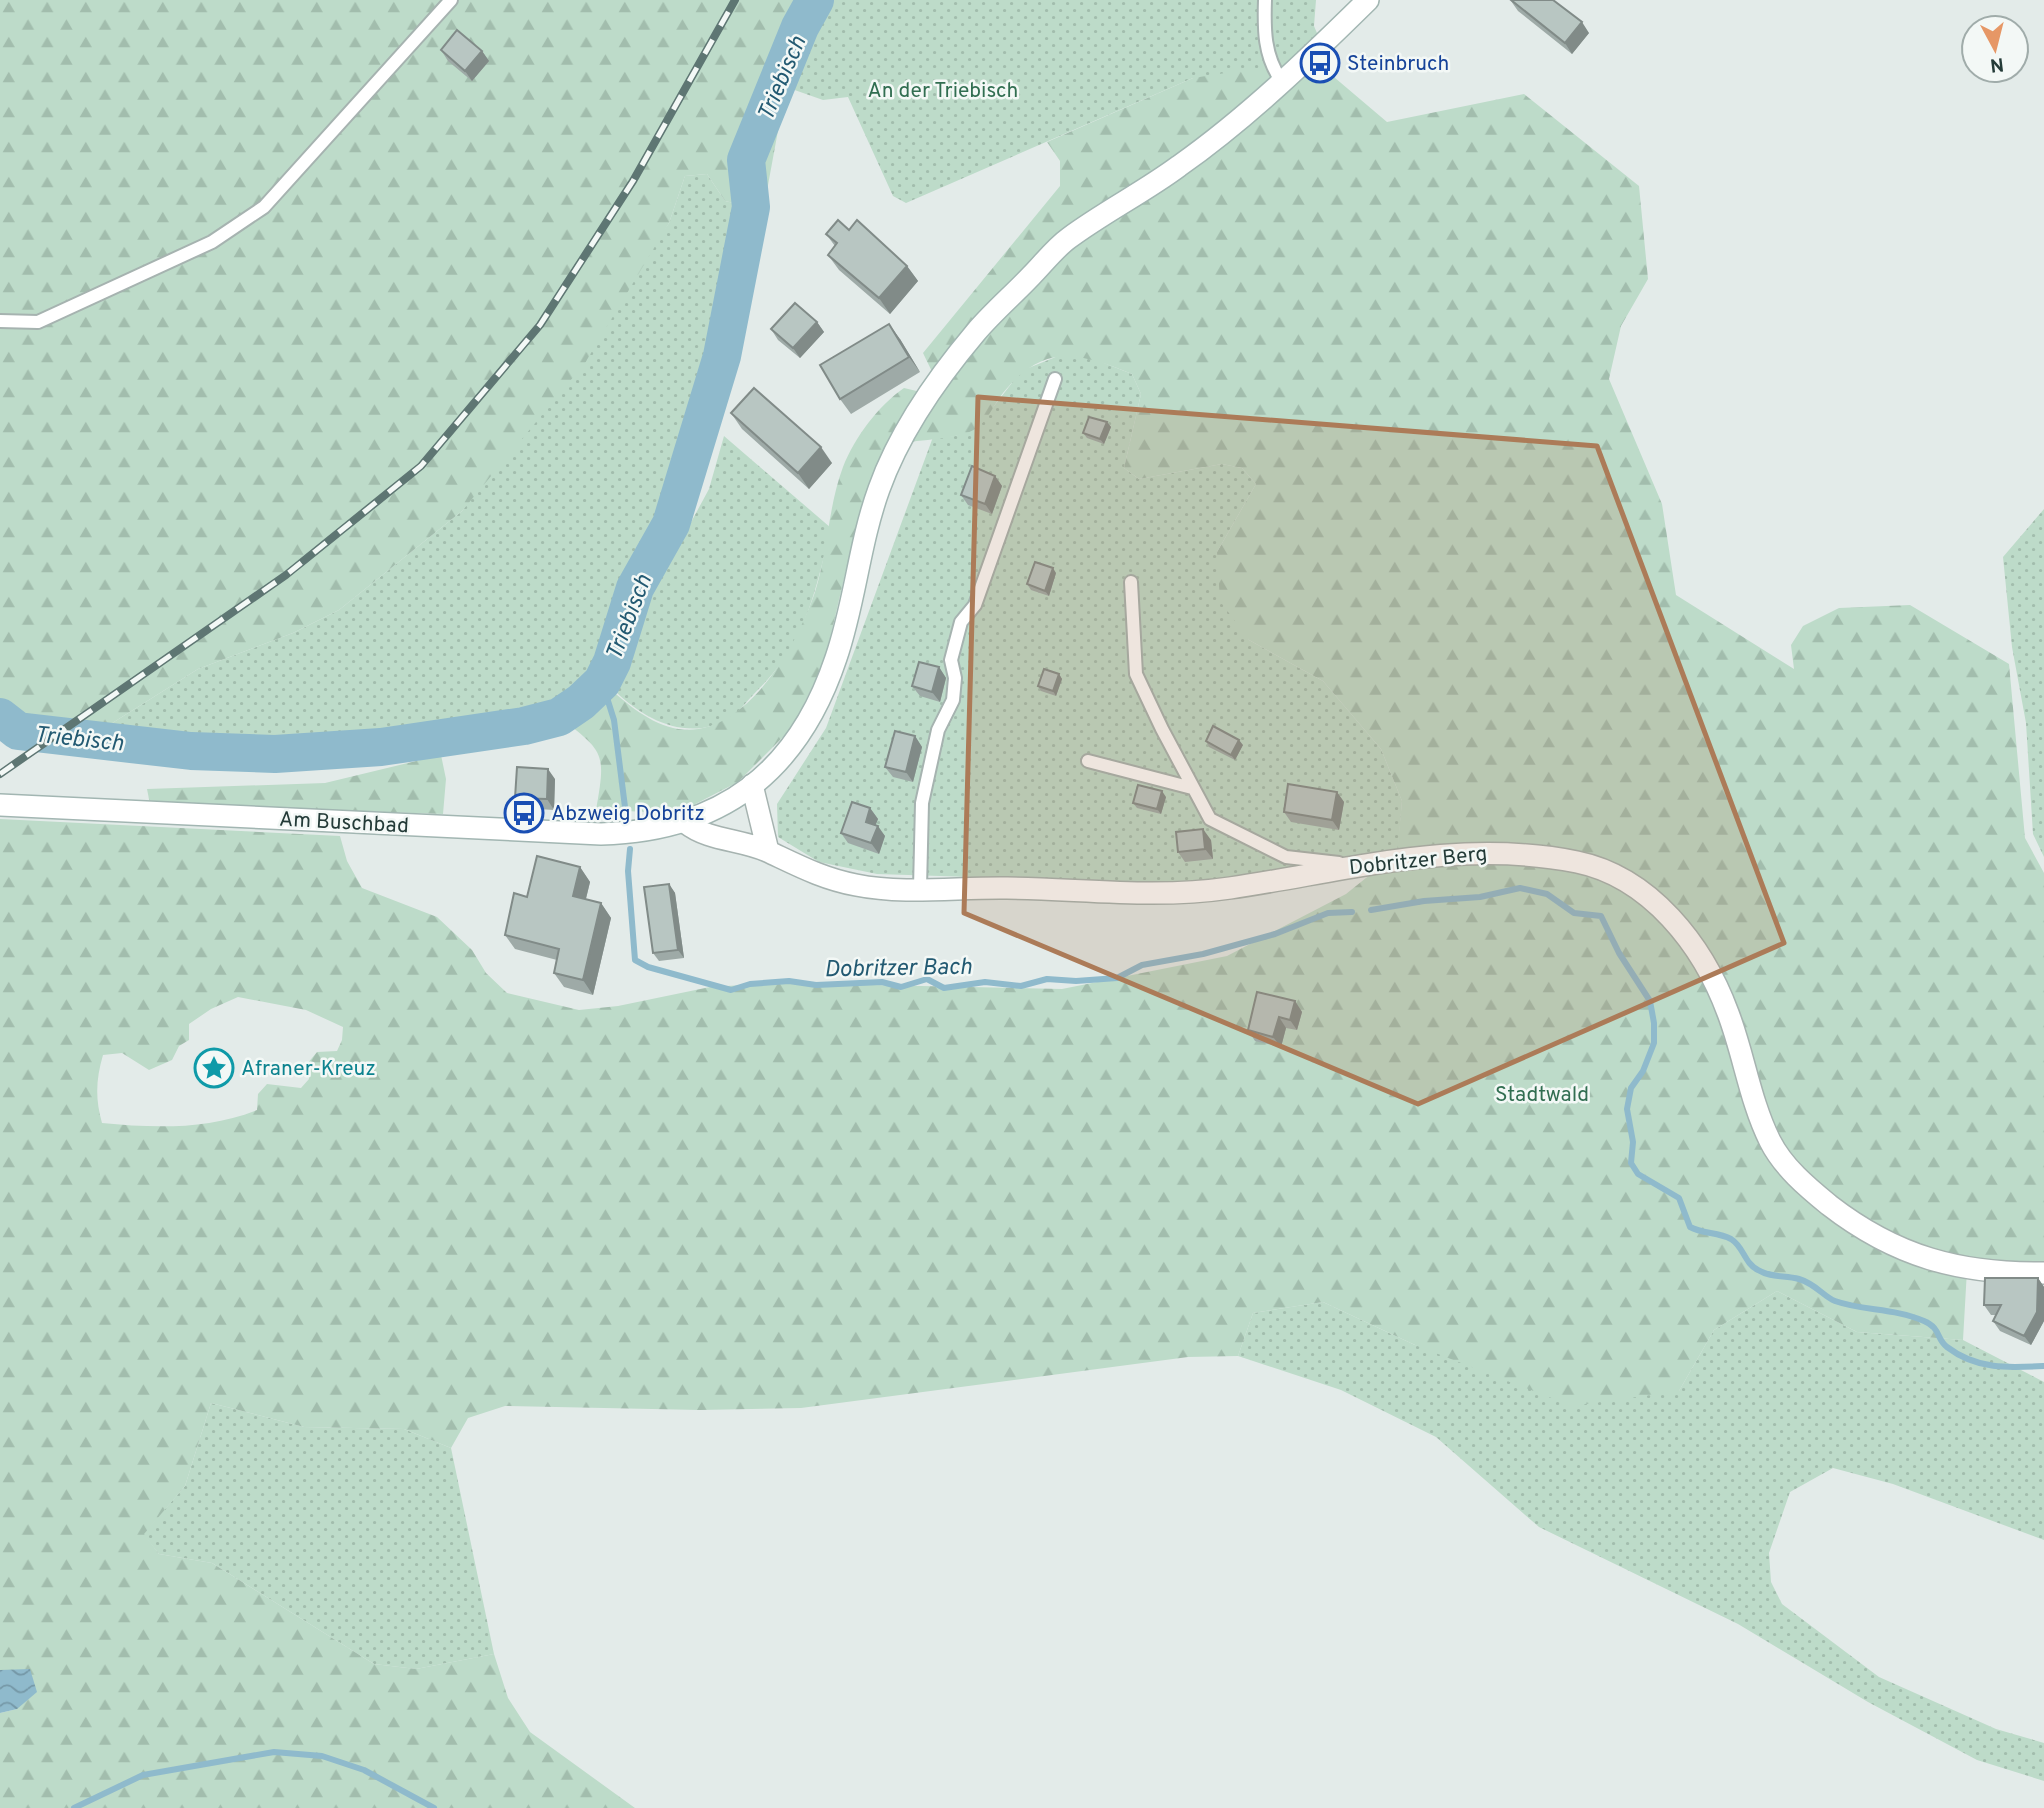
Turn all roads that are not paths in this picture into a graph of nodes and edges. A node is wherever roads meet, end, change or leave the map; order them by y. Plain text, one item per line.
1 (450, 0) edge
2 (1265, 0) edge
3 (1368, 0) edge
4 (1281, 80) junction
5 (0, 321) edge
6 (1055, 379) dead end
7 (1131, 582) dead end
8 (1088, 761) dead end
9 (752, 785) junction
10 (1192, 788) junction
11 (0, 805) edge
12 (686, 823) junction
13 (768, 851) junction
14 (1356, 865) junction
15 (920, 888) junction
16 (2044, 1273) edge

1 - 5 lane
2 - 4 lane
3 - 4 main road, Am Buschbad
4 - 9 main road, Am Buschbad
6 - 15 lane
7 - 10 lane
8 - 10 lane
9 - 12 main road, Am Buschbad
9 - 13 main road
10 - 14 lane
11 - 12 main road, Am Buschbad
12 - 13 main road, Dobritzer Berg
13 - 15 main road, Dobritzer Berg
14 - 15 main road, Dobritzer Berg
14 - 16 main road, Dobritzer Berg

